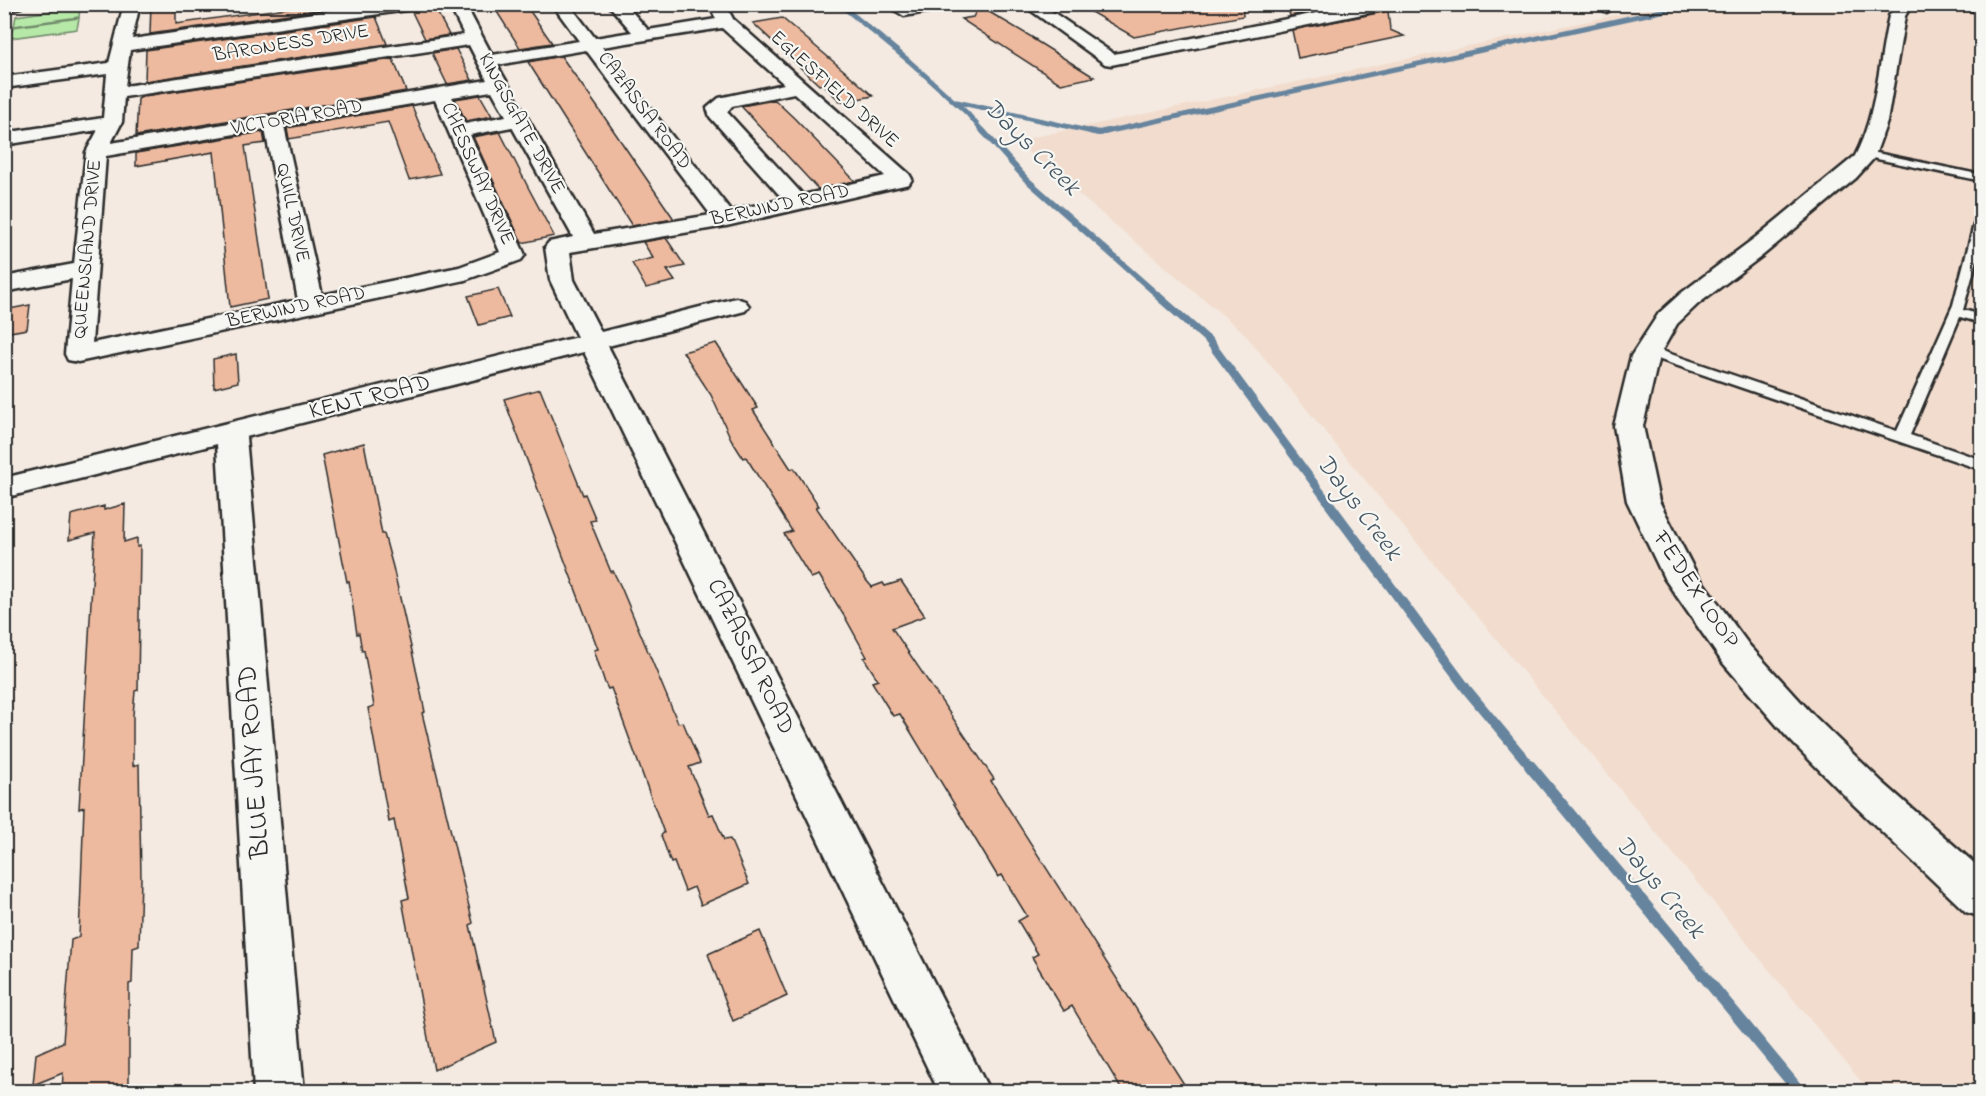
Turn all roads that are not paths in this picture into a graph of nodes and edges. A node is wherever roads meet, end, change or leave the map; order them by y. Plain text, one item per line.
1 (15, 4) edge
2 (132, 4) edge
3 (414, 4) edge
4 (457, 4) edge
5 (560, 4) edge
6 (616, 4) edge
7 (717, 4) edge
8 (943, 4) edge
9 (1030, 4) edge
10 (1388, 4) edge
11 (1904, 4) edge
12 (1949, 4) edge
13 (5, 5) edge
14 (904, 11) dead end
15 (1982, 12) edge
16 (726, 22) junction
17 (645, 36) junction
18 (474, 39) junction
19 (592, 44) junction
20 (122, 46) junction
21 (486, 61) junction
22 (117, 67) junction
23 (4, 83) edge
24 (498, 84) junction
25 (797, 87) junction
26 (115, 93) junction
27 (441, 93) junction
28 (519, 120) junction
29 (112, 122) junction
30 (273, 122) junction
31 (458, 131) junction
32 (4, 139) edge
33 (96, 152) junction
34 (1867, 154) junction
35 (1982, 178) edge
36 (901, 179) joint
37 (797, 202) junction
38 (1982, 217) edge
39 (726, 219) junction
40 (588, 242) junction
41 (513, 255) joint
42 (87, 269) junction
43 (1975, 269) edge
44 (4, 285) edge
45 (311, 304) junction
46 (736, 306) dead end
47 (1956, 312) junction
48 (1982, 319) edge
49 (594, 341) junction
50 (1648, 351) junction
51 (78, 354) joint
52 (231, 433) junction
53 (1901, 438) junction
54 (1982, 465) edge
55 (4, 488) edge
56 (1982, 898) edge
57 (279, 1092) edge
58 (965, 1092) edge

1 - 13 street
2 - 20 street, QUEENSLAND DRIVE
3 - 20 street
4 - 18 street, KINGSGATE DRIVE
5 - 19 street, CAZASSA ROAD
6 - 17 street
7 - 16 street, EGLESFIELD DRIVE
8 - 14 street
9 - 10 street
11 - 34 street
12 - 15 lane
16 - 17 street
16 - 25 street, EGLESFIELD DRIVE
17 - 19 street
18 - 21 street, KINGSGATE DRIVE
18 - 26 street, BARONESS DRIVE
19 - 21 street
19 - 39 street, CAZASSA ROAD
20 - 22 street, QUEENSLAND DRIVE
21 - 24 street, KINGSGATE DRIVE
22 - 23 street
22 - 26 street, QUEENSLAND DRIVE
24 - 27 street, VICTORIA ROAD
24 - 28 street, KINGSGATE DRIVE
25 - 36 street, EGLESFIELD DRIVE
25 - 37 street
26 - 29 street, QUEENSLAND DRIVE
27 - 30 street, VICTORIA ROAD
27 - 31 street, CHESSWAY DRIVE
28 - 31 street
28 - 40 street, KINGSGATE DRIVE
29 - 32 street
29 - 33 street, QUEENSLAND DRIVE
30 - 33 street, VICTORIA ROAD
30 - 45 street, QUILL DRIVE
31 - 41 street, CHESSWAY DRIVE
33 - 42 street, QUEENSLAND DRIVE
34 - 35 lane
34 - 50 street, FEDEX LOOP
36 - 37 street, BERWIND ROAD
37 - 39 street, BERWIND ROAD
38 - 43 lane
39 - 40 street, BERWIND ROAD
40 - 49 street, CAZASSA ROAD
41 - 45 street, BERWIND ROAD
42 - 44 street
42 - 51 street, QUEENSLAND DRIVE
43 - 47 lane
45 - 51 street, BERWIND ROAD
46 - 49 street, KENT ROAD
47 - 48 lane
47 - 53 lane
49 - 52 street, KENT ROAD
49 - 58 street, CAZASSA ROAD
50 - 53 lane
50 - 56 street, FEDEX LOOP
52 - 55 street, KENT ROAD
52 - 57 street, BLUE JAY ROAD
53 - 54 lane

